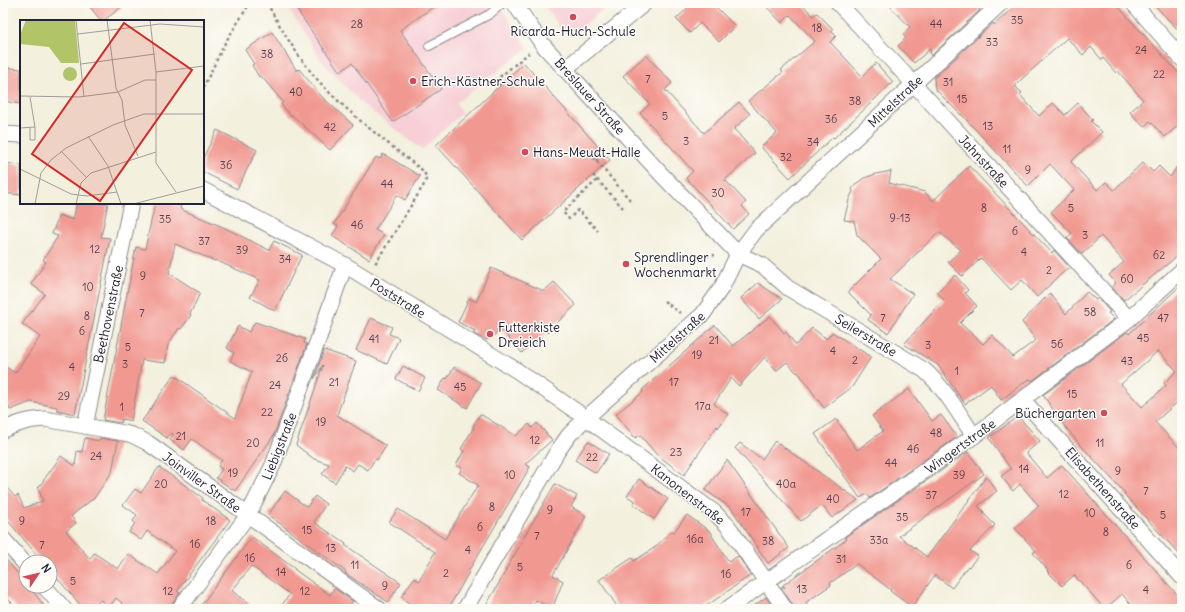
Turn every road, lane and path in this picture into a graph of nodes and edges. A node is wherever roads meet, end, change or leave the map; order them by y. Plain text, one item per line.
1 (250, 3) edge
2 (267, 3) edge
3 (503, 3) edge
4 (514, 3) edge
5 (645, 3) edge
6 (838, 3) edge
7 (1001, 3) edge
8 (1133, 3) edge
9 (541, 43) junction
10 (429, 46) dead end
11 (1182, 59) edge
12 (565, 69) junction
13 (914, 84) junction
14 (204, 86) edge
15 (500, 86) dead end
16 (3, 134) edge
17 (20, 136) edge
18 (603, 154) dead end
19 (593, 157) dead end
20 (596, 161) junction
21 (593, 175) dead end
22 (597, 180) junction
23 (204, 191) edge
24 (632, 201) dead end
25 (132, 204) edge
26 (623, 208) dead end
27 (598, 231) dead end
28 (738, 254) junction
29 (683, 259) dead end
30 (345, 265) junction
31 (1182, 270) edge
32 (366, 278) junction
33 (1129, 319) junction
34 (1023, 400) junction
35 (586, 418) junction
36 (85, 426) junction
37 (3, 430) edge
38 (974, 436) junction
39 (248, 515) junction
40 (3, 539) edge
41 (18, 556) edge
42 (1182, 577) edge
43 (766, 582) junction
44 (51, 594) edge
45 (64, 609) edge
46 (179, 609) edge
47 (379, 609) edge
48 (465, 609) edge
49 (727, 609) edge
50 (785, 609) edge

1 - 14 path
2 - 32 path
3 - 10 lane
4 - 9 street, Breslauer Straße
5 - 12 street
6 - 13 street, Jahnstraße
7 - 13 street, Mittelstraße
8 - 11 street
9 - 12 street, Breslauer Straße
9 - 15 path
12 - 28 street, Breslauer Straße
13 - 28 street, Mittelstraße
13 - 33 street, Jahnstraße
16 - 17 street
18 - 20 path
19 - 20 path
20 - 24 path
21 - 22 path
22 - 26 path
22 - 27 path
23 - 30 street, Poststraße
25 - 36 street, Beethovenstraße
28 - 29 path
28 - 35 street, Mittelstraße
28 - 38 street, Seilerstraße
30 - 32 street, Poststraße
30 - 39 street, Liebigstraße
31 - 33 street, Wingertstraße
32 - 35 street, Poststraße
33 - 34 street, Wingertstraße
34 - 38 street, Wingertstraße
34 - 42 street, Elisabethenstraße
35 - 43 street, Kanonenstraße
35 - 48 street, Mittelstraße
36 - 37 street, Joinviller Straße
36 - 39 street, Joinviller Straße
38 - 43 street, Wingertstraße
39 - 46 street, Liebigstraße
39 - 47 street, Joinviller Straße
40 - 41 street
43 - 49 street, Wingertstraße
43 - 50 street, Kanonenstraße
44 - 45 street

